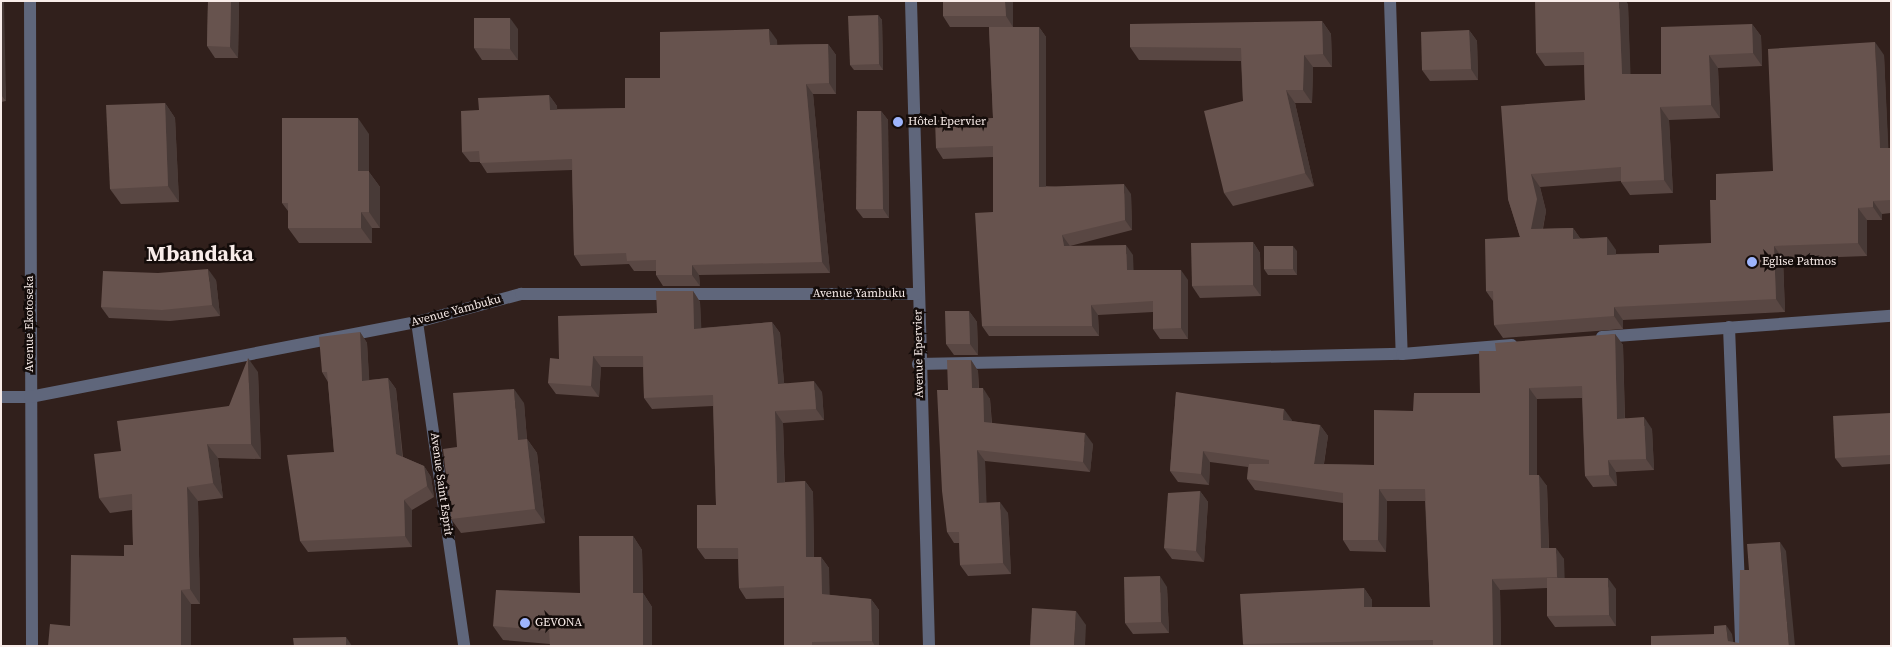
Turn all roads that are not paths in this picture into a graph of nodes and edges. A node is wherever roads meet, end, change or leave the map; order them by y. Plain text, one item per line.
1 (30, 1) edge
2 (911, 1) edge
3 (1390, 1) edge
4 (917, 294) junction
5 (1891, 316) edge
6 (417, 322) junction
7 (1730, 327) junction
8 (1591, 338) edge
9 (1531, 343) edge
10 (1402, 354) junction
11 (918, 364) junction
12 (30, 397) junction
13 (1, 398) edge
14 (32, 646) edge
15 (464, 646) edge
16 (929, 646) edge
17 (1741, 646) edge

1 - 12 street, Avenue Ekotoseka
2 - 4 street, Avenue Epervier
3 - 10 street
4 - 6 street, Avenue Yambuku
4 - 11 street, Avenue Epervier
5 - 7 street
6 - 12 street, Avenue Yambuku
6 - 15 street, Avenue Saint Esprit
7 - 8 street
7 - 17 street
9 - 10 street
10 - 11 street
11 - 16 street, Avenue Epervier
12 - 13 street, Avenue Yambuku
12 - 14 street, Avenue Ekotoseka

